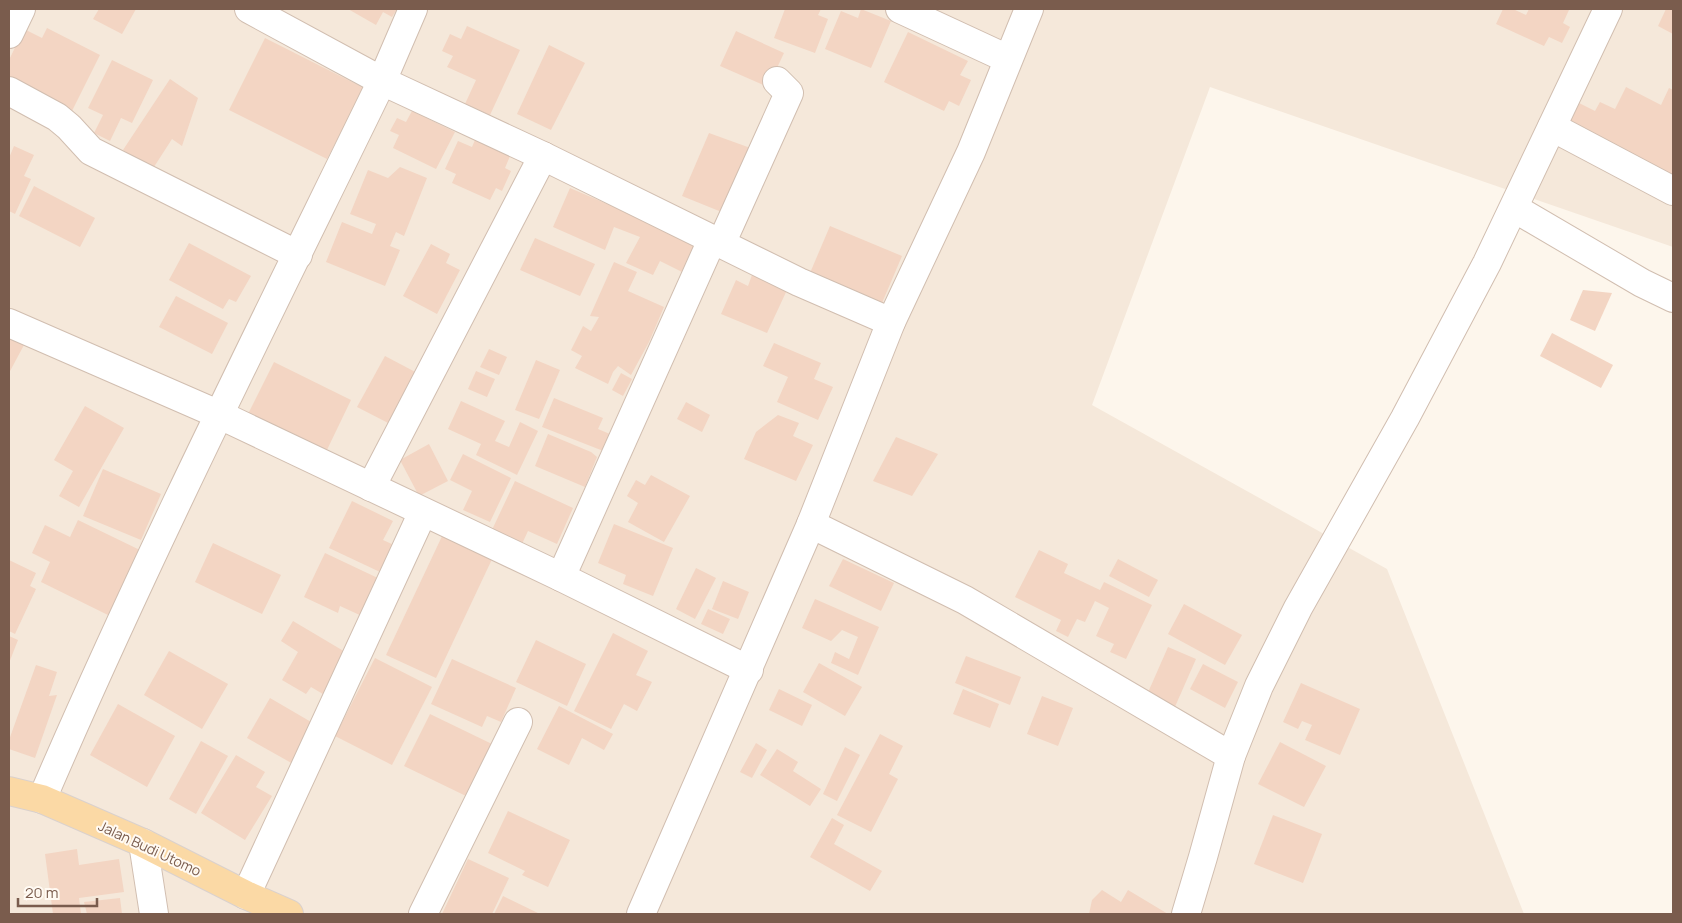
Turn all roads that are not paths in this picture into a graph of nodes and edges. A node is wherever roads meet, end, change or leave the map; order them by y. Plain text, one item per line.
1 (21, 9) edge
2 (249, 9) edge
3 (413, 9) edge
4 (900, 9) edge
5 (1029, 9) edge
6 (1608, 9) edge
7 (9, 34) edge
8 (1008, 59) junction
9 (777, 80) dead end
10 (382, 81) junction
11 (9, 91) edge
12 (1552, 127) junction
13 (543, 156) junction
14 (1673, 191) edge
15 (1514, 208) junction
16 (717, 242) junction
17 (298, 255) junction
18 (1673, 298) edge
19 (891, 322) junction
20 (9, 324) edge
21 (220, 415) junction
22 (371, 488) junction
23 (424, 512) junction
24 (811, 524) junction
25 (560, 577) junction
26 (749, 670) junction
27 (518, 722) dead end
28 (1232, 756) junction
29 (9, 791) edge
30 (42, 798) junction
31 (143, 843) junction
32 (246, 895) junction
33 (154, 914) edge
34 (289, 914) edge
35 (423, 914) edge
36 (641, 914) edge
37 (1186, 914) edge

1 - 7 street
2 - 10 street
3 - 10 street
4 - 8 street
5 - 8 street
6 - 12 street
8 - 19 street
9 - 16 street
10 - 13 street
10 - 17 street
11 - 17 street
12 - 14 street
12 - 15 street
13 - 16 street
13 - 22 street
15 - 18 street
15 - 28 street
16 - 19 street
16 - 25 street
17 - 21 street
19 - 24 street
20 - 21 street
21 - 22 street
21 - 30 street
22 - 23 street
23 - 25 street
23 - 32 street
24 - 26 street
24 - 28 street
25 - 26 street
26 - 36 street
27 - 35 street
28 - 37 street
29 - 30 main road, Jalan Budi Utomo
30 - 31 main road, Jalan Budi Utomo
31 - 32 main road, Jalan Budi Utomo
31 - 33 street
32 - 34 main road, Jalan Budi Utomo

